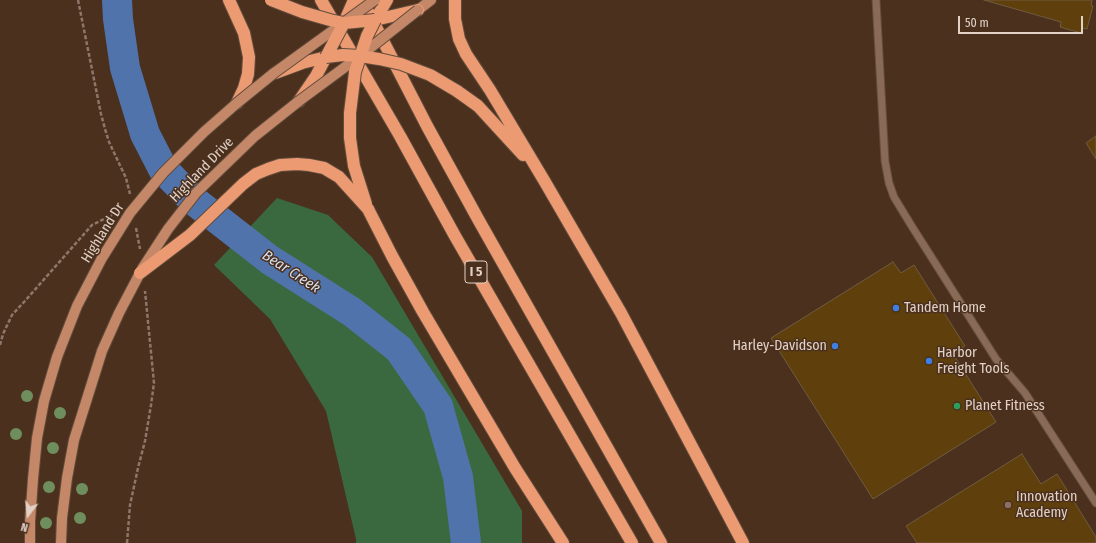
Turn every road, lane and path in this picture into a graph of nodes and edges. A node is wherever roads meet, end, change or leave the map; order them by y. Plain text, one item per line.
1 (228, 0) edge
2 (272, 0) edge
3 (321, 0) edge
4 (354, 0) edge
5 (362, 0) edge
6 (374, 0) edge
7 (387, 0) edge
8 (431, 0) edge
9 (455, 0) edge
10 (876, 0) edge
11 (418, 10) junction
12 (375, 20) junction
13 (344, 22) junction
14 (360, 56) junction
15 (326, 58) junction
16 (274, 73) junction
17 (299, 101) junction
18 (237, 103) junction
19 (546, 182) junction
20 (368, 209) junction
21 (114, 214) dead end
22 (140, 273) junction
23 (0, 345) edge
24 (1096, 503) edge
25 (30, 543) edge
26 (61, 543) edge
27 (563, 543) edge
28 (632, 543) edge
29 (661, 543) edge
30 (743, 543) edge

1 - 18 highway
2 - 13 highway, bridge
3 - 28 highway, I 5
4 - 13 highway
5 - 29 highway, I 5
6 - 13 main road, Highland Dr, bridge
7 - 12 highway
8 - 11 main road
9 - 19 highway
10 - 24 lane
11 - 12 highway, bridge
11 - 14 main road, bridge
12 - 13 highway, bridge
12 - 14 highway, bridge
13 - 15 highway, bridge
13 - 16 main road, Highland Dr, bridge
14 - 15 highway, bridge
14 - 17 main road, bridge
14 - 19 highway, bridge
14 - 20 highway, bridge
15 - 16 highway, bridge
15 - 17 highway, bridge
16 - 18 main road, Highland Dr, bridge
17 - 22 main road, Highland Drive, bridge
18 - 25 main road, Highland Dr, bridge
19 - 30 highway
20 - 22 highway, bridge
20 - 27 highway
21 - 23 path
22 - 26 main road

